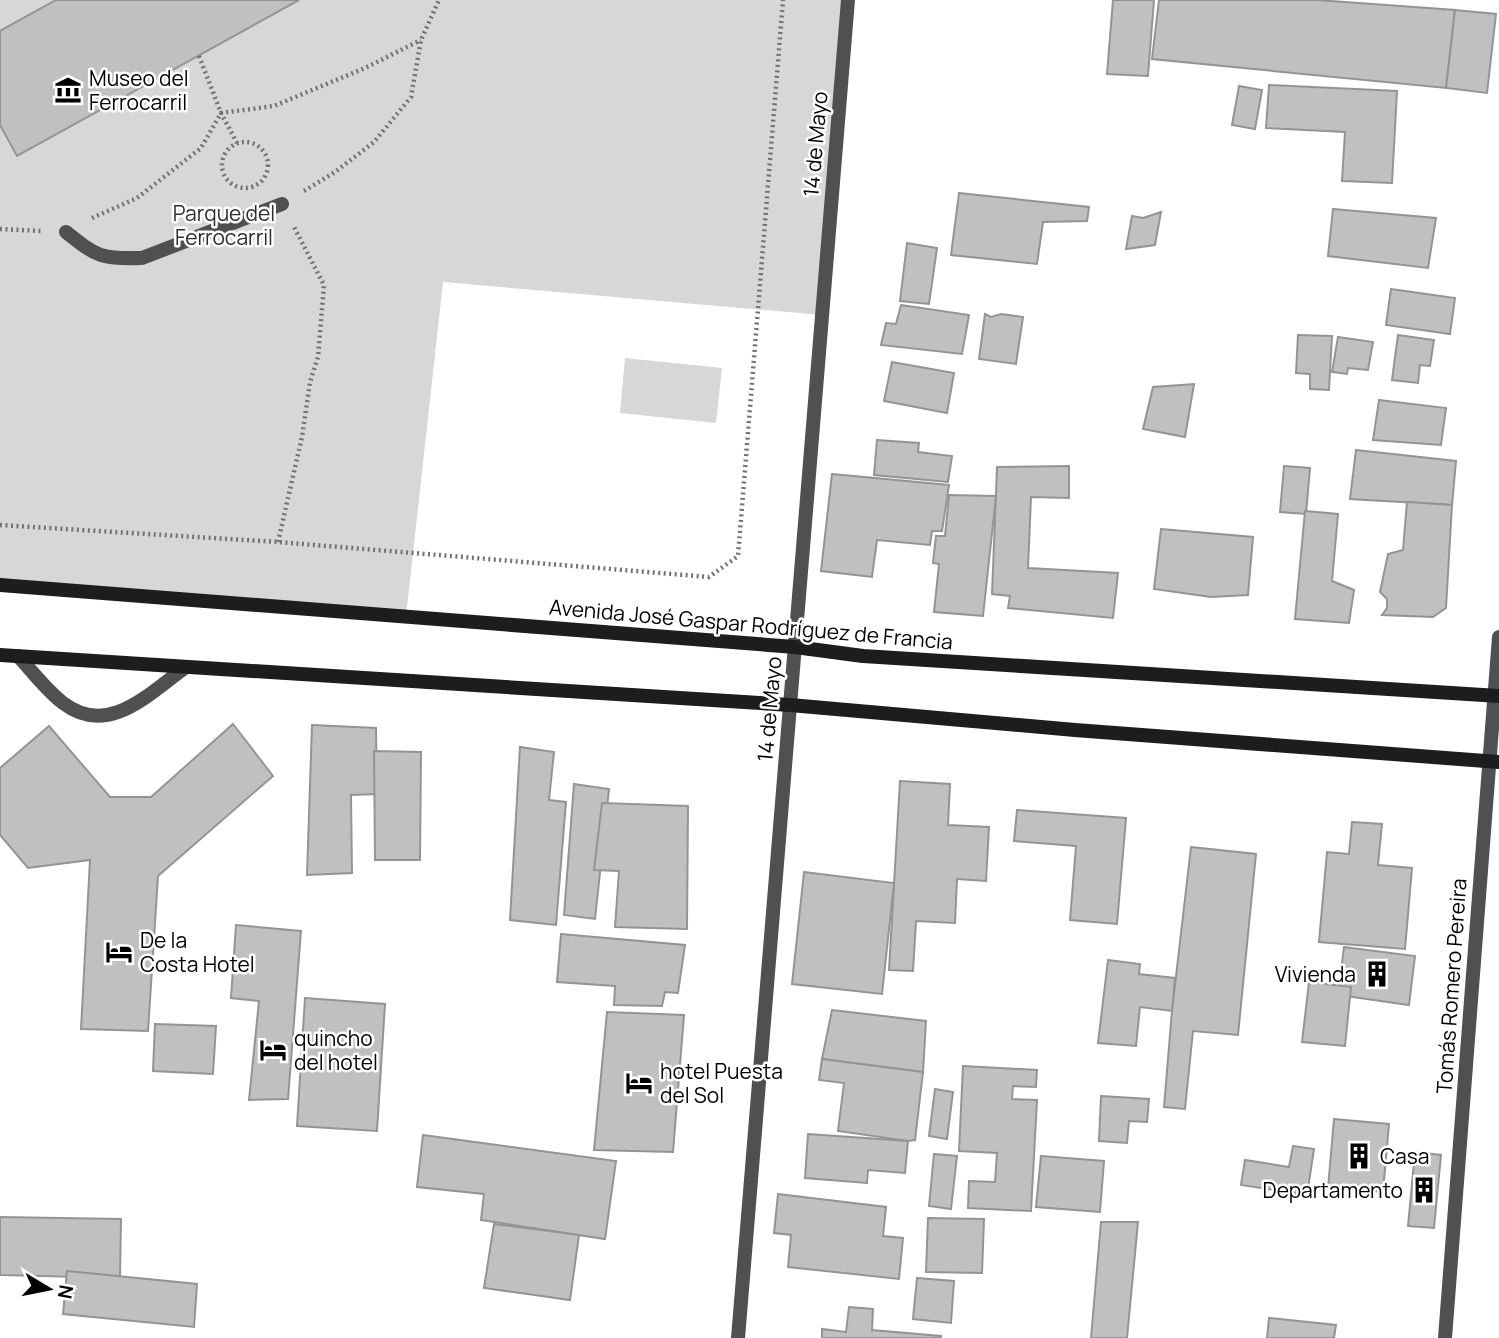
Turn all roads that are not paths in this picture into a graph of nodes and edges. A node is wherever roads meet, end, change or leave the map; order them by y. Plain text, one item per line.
1 (848, 0) edge
2 (282, 204) road end
3 (66, 232) road end
4 (0, 584) edge
5 (1499, 637) edge
6 (795, 648) junction
7 (0, 655) edge
8 (18, 656) junction
9 (186, 667) junction
10 (1497, 696) edge
11 (790, 705) junction
12 (1494, 762) edge
13 (738, 1338) edge
14 (1445, 1338) edge

1 - 6 street, 14 de Mayo
2 - 3 street
4 - 6 main road, Avenida José Gaspar Rodríguez de Francia
5 - 10 street, Tomás Romero Pereira
6 - 10 main road, Avenida José Gaspar Rodríguez de Francia
6 - 11 street, 14 de Mayo
7 - 8 main road
8 - 9 main road
8 - 9 street
9 - 11 main road
10 - 12 street, Tomás Romero Pereira
11 - 12 main road
11 - 13 street, 14 de Mayo
12 - 14 street, Tomás Romero Pereira

